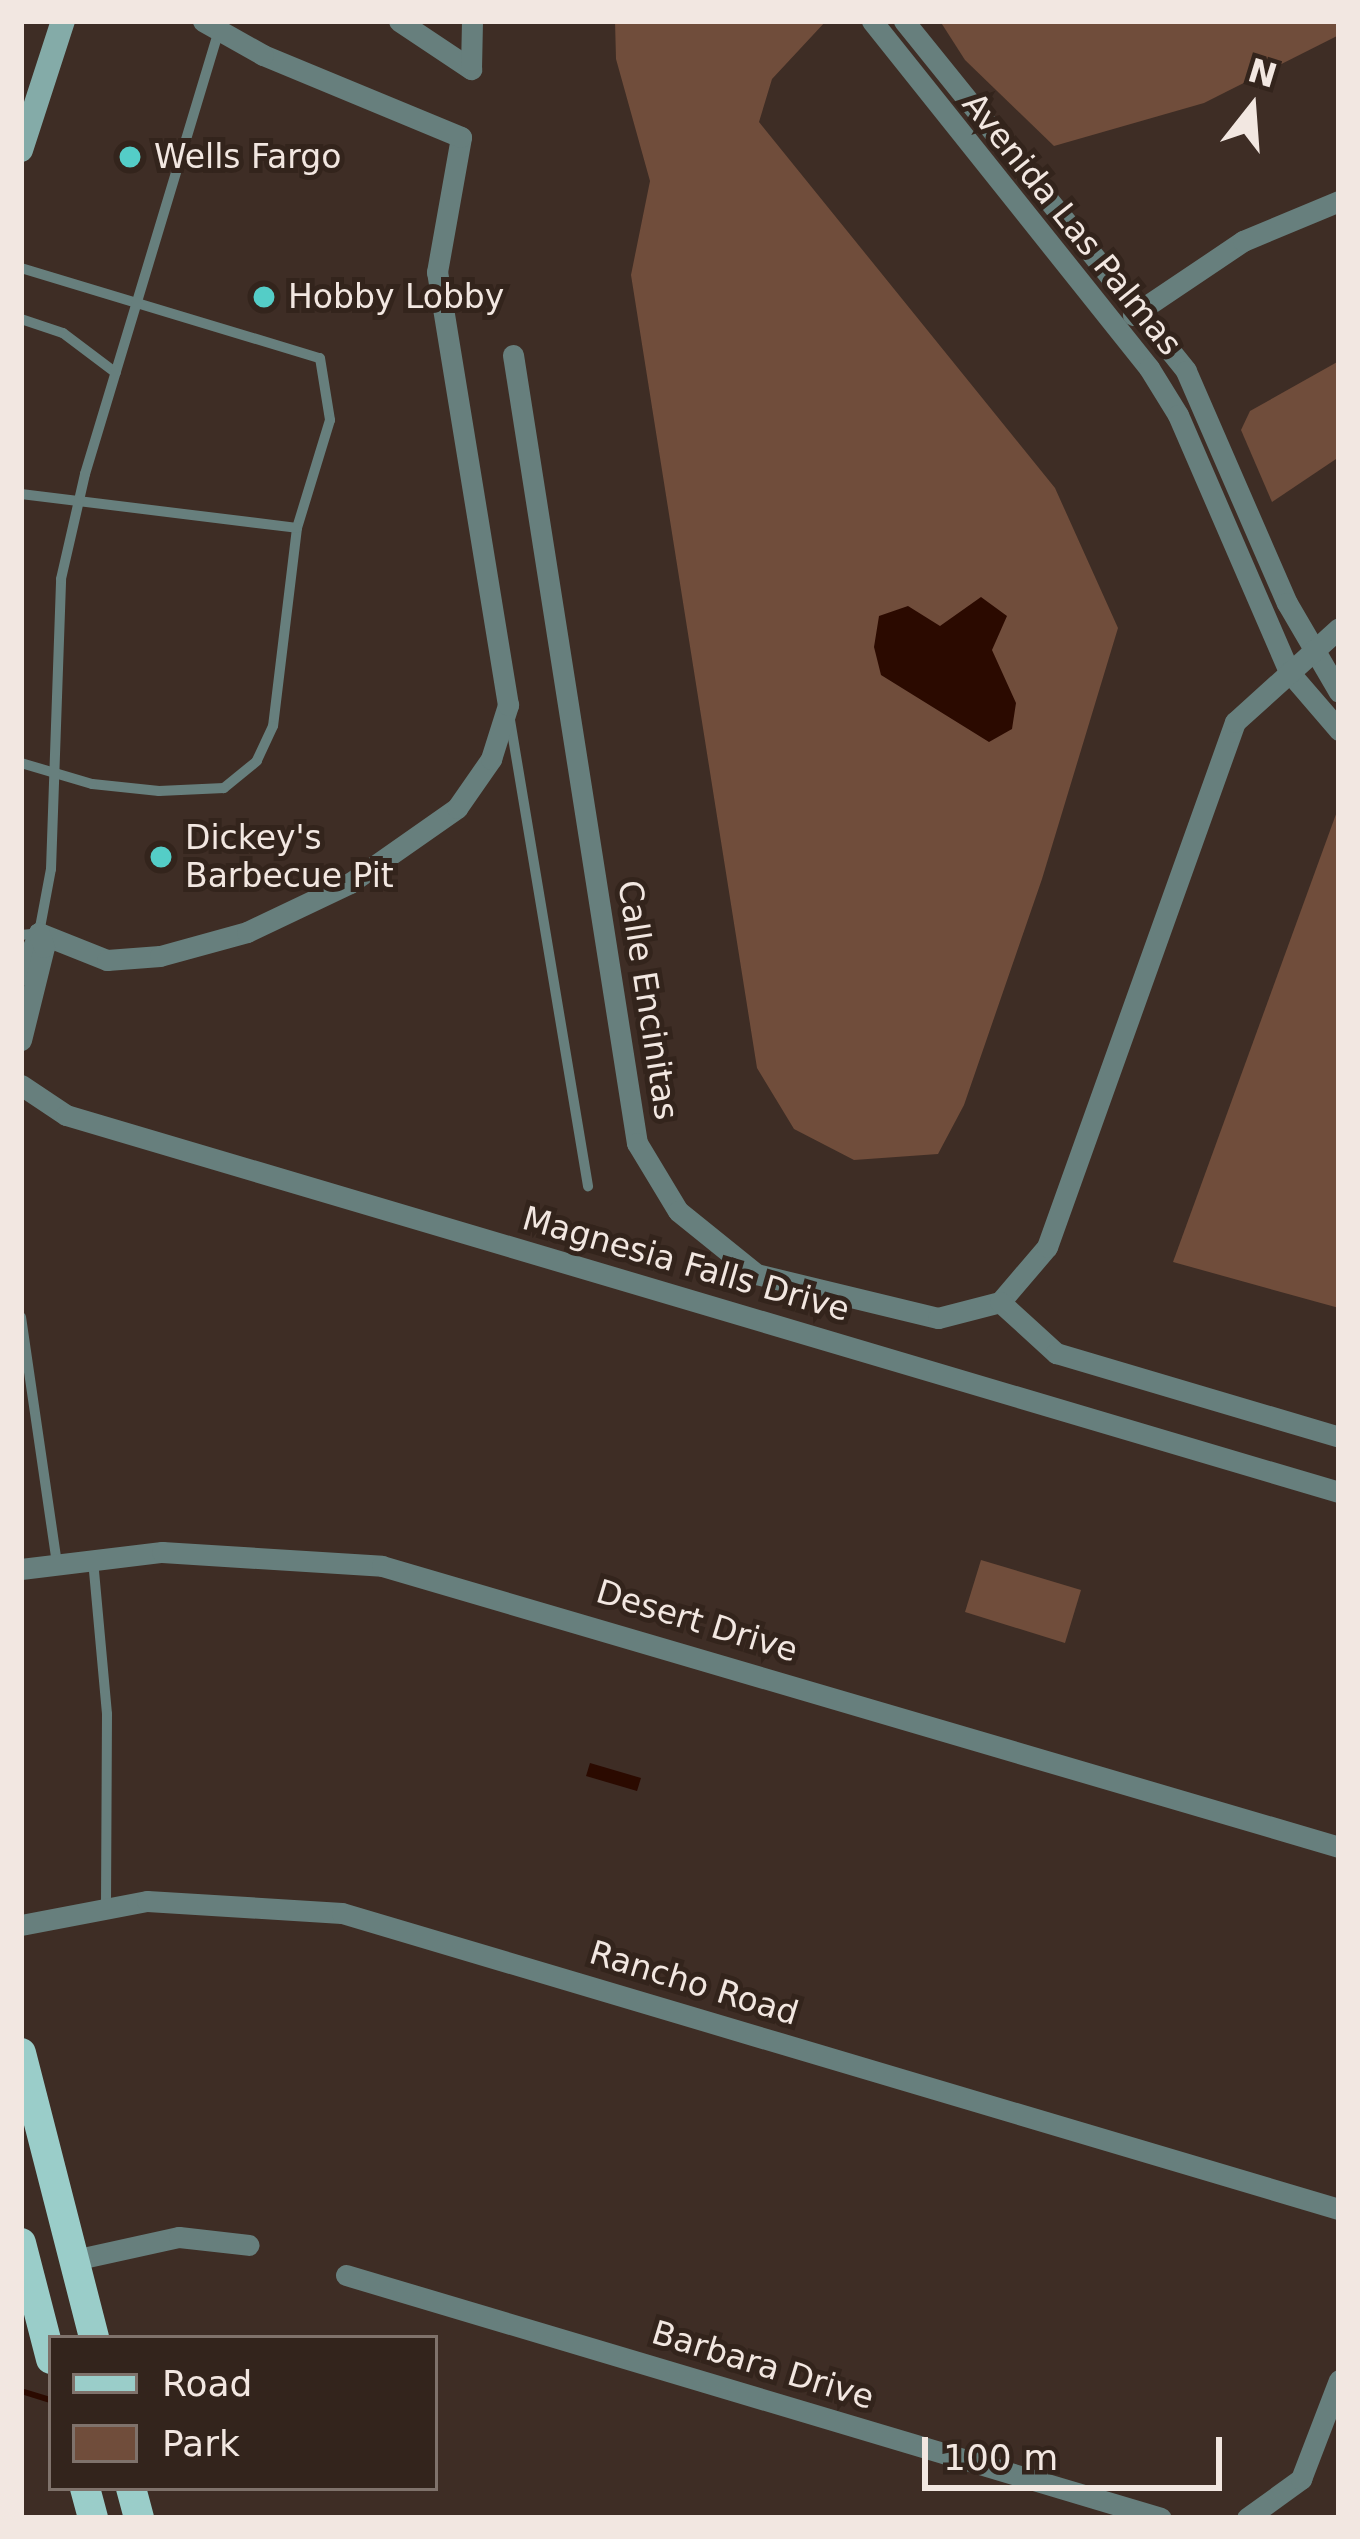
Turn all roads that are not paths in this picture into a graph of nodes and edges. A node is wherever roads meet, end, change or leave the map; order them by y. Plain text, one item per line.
1 (63, 21) edge
2 (399, 21) edge
3 (472, 21) edge
4 (872, 21) edge
5 (904, 21) edge
6 (211, 26) edge
7 (21, 150) edge
8 (1339, 201) edge
9 (21, 268) edge
10 (136, 307) junction
11 (1143, 308) junction
12 (21, 319) edge
13 (1117, 325) junction
14 (513, 356) dead end
15 (116, 373) junction
16 (21, 494) edge
17 (78, 505) junction
18 (297, 528) junction
19 (1339, 628) edge
20 (1312, 650) junction
21 (1289, 672) junction
22 (1339, 692) edge
23 (508, 705) junction
24 (1339, 730) edge
25 (21, 763) edge
26 (54, 767) junction
27 (30, 934) edge
28 (21, 974) edge
29 (21, 1040) edge
30 (21, 1084) edge
31 (588, 1186) dead end
32 (1000, 1302) junction
33 (21, 1317) edge
34 (1339, 1437) edge
35 (1339, 1492) edge
36 (92, 1560) junction
37 (57, 1564) junction
38 (21, 1569) edge
39 (1339, 1847) edge
40 (106, 1904) junction
41 (21, 1925) edge
42 (21, 2054) edge
43 (1339, 2209) edge
44 (21, 2242) edge
45 (249, 2245) dead end
46 (74, 2260) junction
47 (346, 2276) dead end
48 (93, 2335) edge
49 (48, 2349) edge
50 (1339, 2380) edge
51 (1161, 2518) edge
52 (1247, 2518) edge

1 - 7 main road
2 - 3 street
4 - 13 street, Avenida Las Palmas
5 - 11 street, Avenida Las Palmas
6 - 10 lane
6 - 23 street
8 - 11 street
9 - 10 lane
10 - 15 lane
10 - 18 lane
11 - 13 street
11 - 20 street, Avenida Las Palmas
12 - 15 lane
13 - 21 street, Avenida Las Palmas
14 - 32 street, Calle Encinitas
15 - 17 lane
16 - 17 lane
17 - 18 lane
17 - 26 lane
18 - 26 lane
19 - 20 street
20 - 21 street
20 - 22 street, Avenida Las Palmas
21 - 24 street, Avenida Las Palmas
21 - 32 street
23 - 27 street
23 - 31 lane
25 - 26 lane
26 - 27 lane
27 - 28 street
27 - 29 street
30 - 35 street, Magnesia Falls Drive
32 - 34 street
33 - 37 lane
36 - 37 street, Desert Drive
36 - 39 street, Desert Drive
36 - 40 lane
37 - 38 street, Desert Drive
40 - 41 street, Rancho Road
40 - 43 street, Rancho Road
42 - 46 main road
44 - 49 main road
45 - 46 street
46 - 48 main road
47 - 51 street, Barbara Drive
50 - 52 street

